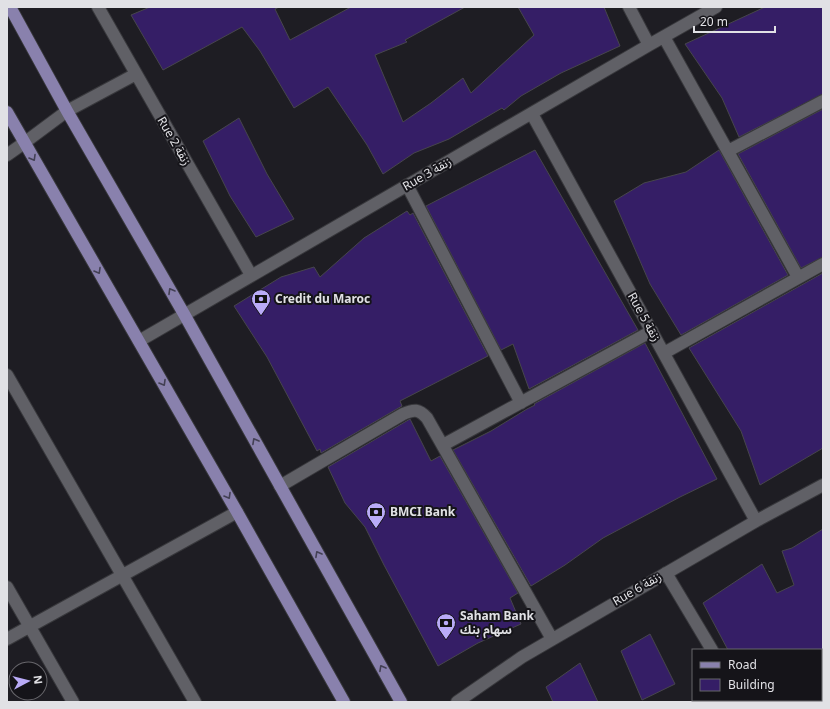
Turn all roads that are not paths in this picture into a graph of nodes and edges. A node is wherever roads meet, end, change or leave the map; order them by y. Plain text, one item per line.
1 (10, 7) edge
2 (98, 7) edge
3 (629, 7) edge
4 (716, 7) edge
5 (664, 38) junction
6 (649, 44) junction
7 (136, 74) junction
8 (823, 101) edge
9 (67, 111) junction
10 (7, 112) edge
11 (532, 114) junction
12 (24, 143) junction
13 (728, 151) junction
14 (7, 154) edge
15 (407, 185) junction
16 (823, 264) edge
17 (251, 275) junction
18 (798, 278) junction
19 (184, 314) junction
20 (652, 331) junction
21 (139, 341) junction
22 (664, 353) junction
23 (7, 375) edge
24 (520, 403) junction
25 (443, 446) junction
26 (280, 486) junction
27 (822, 489) edge
28 (236, 512) junction
29 (756, 521) junction
30 (666, 573) junction
31 (122, 575) junction
32 (7, 587) edge
33 (30, 626) junction
34 (7, 639) edge
35 (552, 639) junction
36 (711, 649) edge
37 (72, 702) edge
38 (195, 702) edge
39 (344, 702) edge
40 (401, 702) edge
41 (457, 702) edge

1 - 9 main road
2 - 7 street, Rue 2 زنقة
3 - 6 street
4 - 5 street, Rue 3 زنقة
5 - 6 street, Rue 3 زنقة
5 - 13 street
6 - 11 street, Rue 3 زنقة
7 - 9 street
7 - 17 street, Rue 2 زنقة
8 - 13 street
9 - 12 street
19 -> 9 main road
10 - 12 main road
11 - 15 street, Rue 3 زنقة
11 - 20 street, Rue 5 زنقة
12 - 14 street
12 -> 21 main road
13 - 18 street
15 - 17 street, Rue 3 زنقة
15 - 24 street
16 - 18 street
17 - 19 street, Rue 3 زنقة
18 - 22 street
19 - 21 street, Rue 3 زنقة
26 -> 19 main road
20 - 22 street, Rue 5 زنقة
20 - 24 street
21 -> 28 main road
22 - 29 street, Rue 5 زنقة
23 - 31 street
24 - 25 street
25 - 26 street
25 - 35 street
40 -> 26 main road
27 - 29 street, Rue 6 زنقة
28 - 31 street
28 - 39 main road
29 - 30 street, Rue 6 زنقة
30 - 35 street, Rue 6 زنقة
30 - 36 street
31 - 33 street
31 - 38 street
32 - 33 street
33 - 34 street
33 - 37 street
35 - 41 street, Rue 6 زنقة

